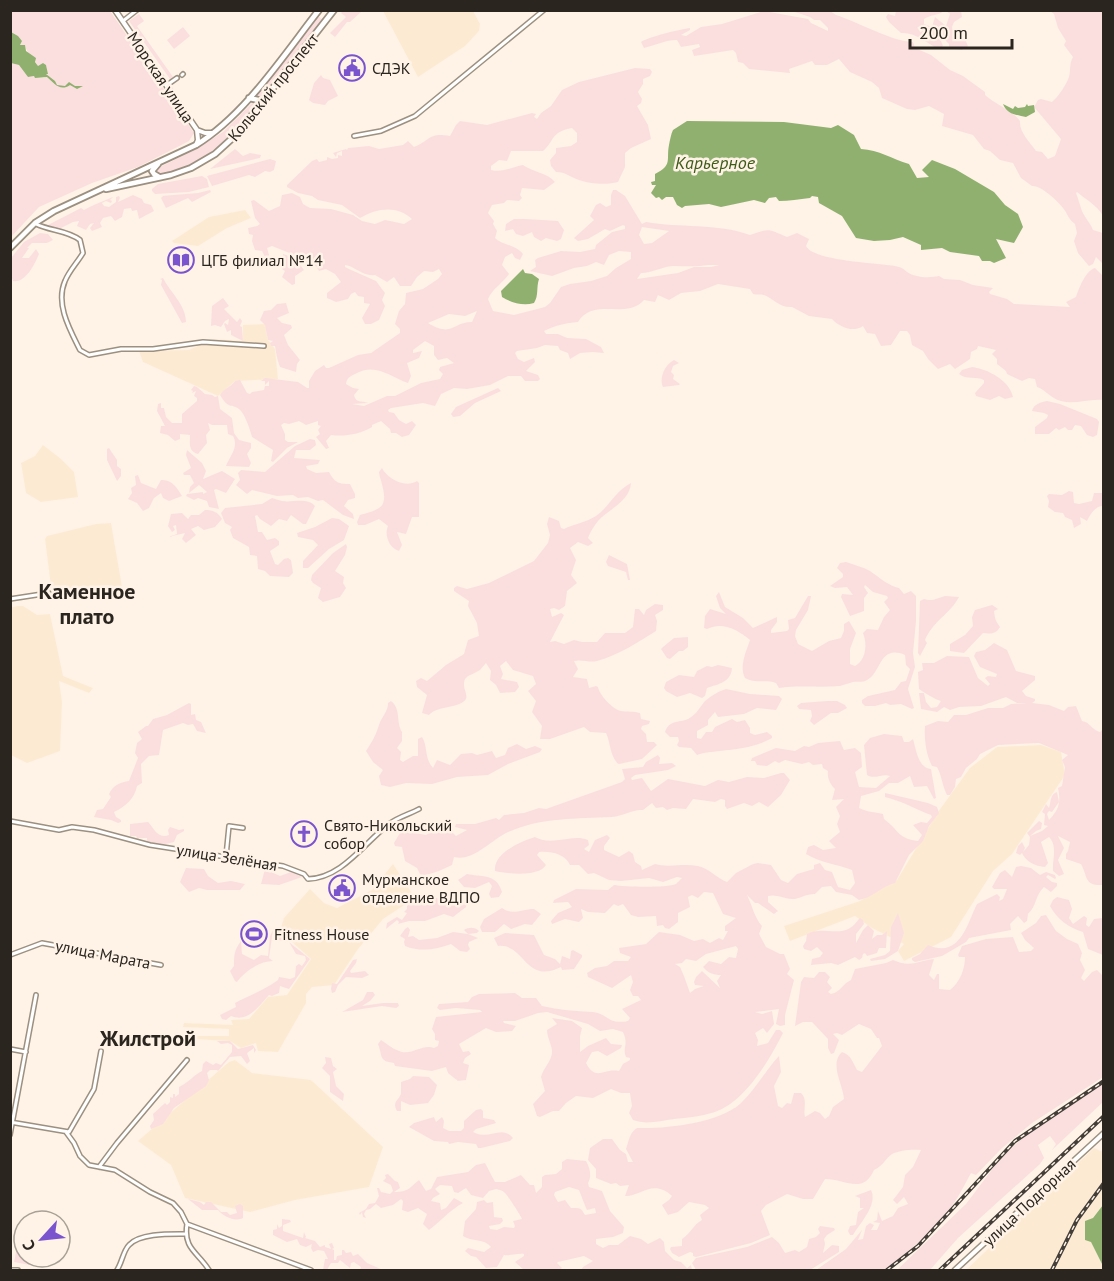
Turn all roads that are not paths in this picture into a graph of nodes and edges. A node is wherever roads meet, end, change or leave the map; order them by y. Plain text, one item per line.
1 (115, 10) edge
2 (137, 10) edge
3 (319, 10) edge
4 (334, 10) edge
5 (544, 10) edge
6 (123, 21) junction
7 (177, 78) dead end
8 (167, 85) junction
9 (249, 98) junction
10 (258, 108) junction
11 (197, 129) junction
12 (215, 132) junction
13 (354, 136) dead end
14 (196, 146) junction
15 (163, 161) junction
16 (162, 177) junction
17 (103, 189) junction
18 (35, 223) junction
19 (10, 248) edge
20 (264, 345) dead end
21 (49, 593) dead end
22 (10, 599) edge
23 (419, 809) dead end
24 (10, 821) edge
25 (243, 828) dead end
26 (226, 856) junction
27 (10, 955) edge
28 (161, 965) dead end
29 (36, 995) dead end
30 (10, 1049) edge
31 (101, 1051) dead end
32 (26, 1052) junction
33 (187, 1060) dead end
34 (12, 1122) edge
35 (66, 1132) junction
36 (1104, 1133) edge
37 (10, 1135) edge
38 (99, 1167) junction
39 (187, 1224) junction
40 (185, 1234) junction
41 (10, 1270) edge
42 (18, 1270) edge
43 (117, 1270) edge
44 (209, 1270) edge
45 (311, 1270) edge
46 (955, 1270) edge

1 - 6 main road, Морская улица
2 - 6 street
3 - 9 main road, Кольский проспект
4 - 10 main road, Кольский проспект
5 - 13 street
6 - 8 main road, Морская улица
7 - 8 street
8 - 11 main road, Морская улица
9 - 10 main road
9 - 12 main road, Кольский проспект
10 - 16 main road, Кольский проспект
11 - 12 main road
11 - 14 main road, Морская улица
12 - 14 main road, Кольский проспект
14 - 15 main road, Кольский проспект
15 - 16 main road
15 - 17 main road, Кольский проспект
16 - 17 main road, Кольский проспект
17 - 18 main road, Кольский проспект
18 - 19 main road, Кольский проспект
18 - 20 street
21 - 22 street
23 - 26 street, улица Зелёная
24 - 26 street, улица Зелёная
25 - 26 street
27 - 28 street, улица Марата
29 - 32 street
30 - 32 street
31 - 35 street
32 - 34 street
33 - 38 street
34 - 35 street
34 - 37 street
35 - 38 street
36 - 46 main road, улица Подгорная
38 - 39 street
39 - 40 street
39 - 45 street
40 - 43 street
40 - 44 street
41 - 42 street

